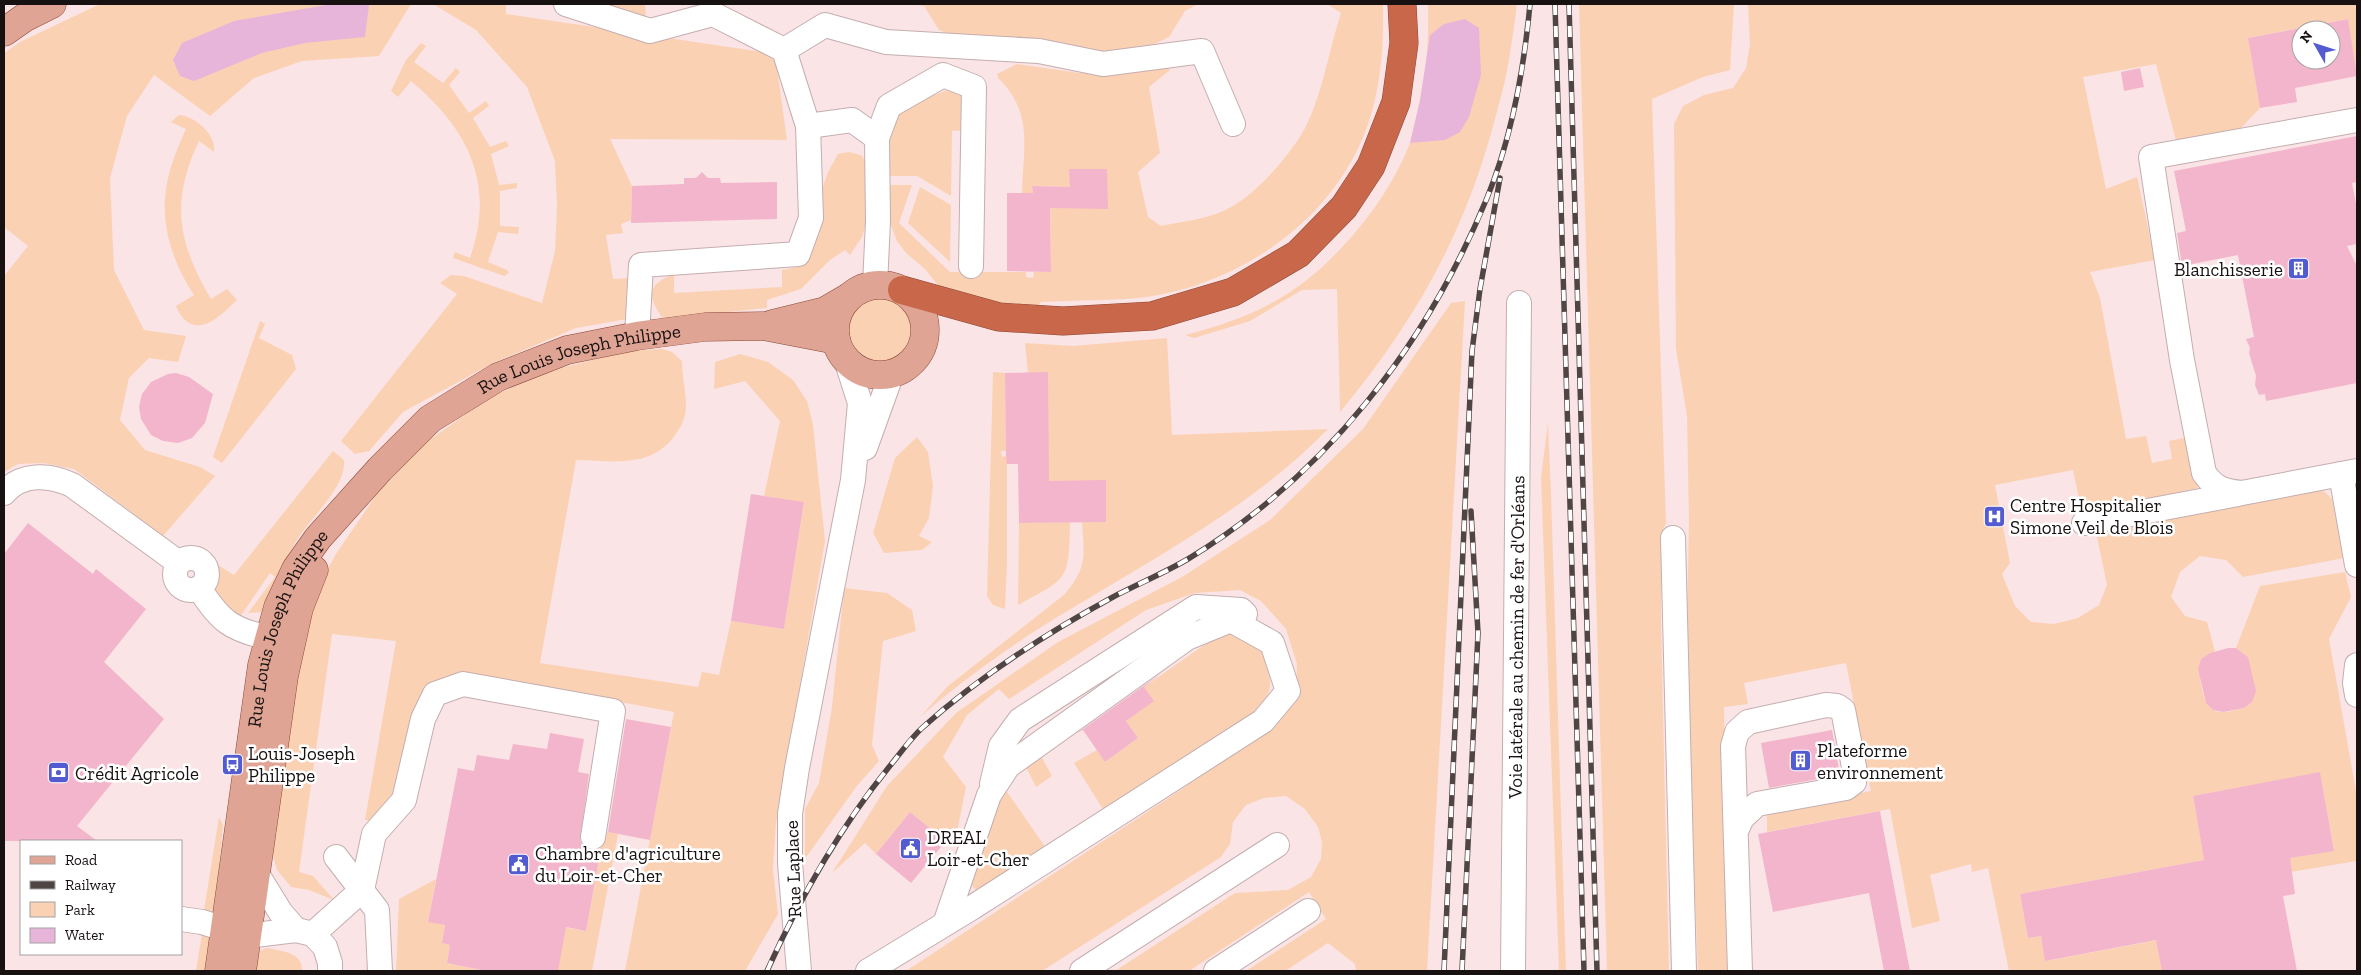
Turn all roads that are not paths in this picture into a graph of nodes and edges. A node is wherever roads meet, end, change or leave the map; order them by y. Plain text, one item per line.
1 (52, 4) edge
2 (566, 4) edge
3 (1402, 4) edge
4 (4, 32) edge
5 (784, 50) junction
6 (2357, 120) edge
7 (1233, 124) dead end
8 (808, 126) junction
9 (877, 138) junction
10 (972, 266) dead end
11 (875, 285) junction
12 (902, 290) junction
13 (849, 297) junction
14 (1519, 303) dead end
15 (763, 326) junction
16 (637, 336) junction
17 (841, 350) junction
18 (892, 374) junction
19 (2349, 473) edge
20 (853, 480) junction
21 (4, 493) edge
22 (2242, 494) junction
23 (349, 505) junction
24 (2084, 523) dead end
25 (1673, 538) dead end
26 (2357, 566) edge
27 (297, 615) junction
28 (270, 638) junction
29 (2357, 665) edge
30 (2357, 695) edge
31 (266, 809) junction
32 (1736, 830) junction
33 (593, 837) dead end
34 (1278, 845) dead end
35 (336, 857) dead end
36 (245, 870) junction
37 (362, 890) junction
38 (1308, 911) dead end
39 (182, 919) edge
40 (945, 924) junction
41 (236, 932) junction
42 (304, 932) junction
43 (219, 971) edge
44 (233, 971) edge
45 (242, 971) edge
46 (330, 971) edge
47 (380, 971) edge
48 (798, 971) edge
49 (868, 971) edge
50 (1082, 971) edge
51 (1216, 971) edge
52 (1513, 971) edge
53 (1684, 971) edge
54 (1740, 971) edge

1 - 4 main road
2 - 5 street
3 - 12 highway
5 - 7 street
5 - 8 street
6 - 22 street
8 - 9 street
8 - 16 street
9 - 10 street
9 - 11 street
11 - 12 main road
11 - 13 main road
12 - 18 main road
13 - 15 main road
13 - 17 main road
14 - 52 street, Voie latérale au chemin de fer d'Orléans
15 - 16 main road, Rue Louis Joseph Philippe
15 - 17 main road
16 - 23 main road, Rue Louis Joseph Philippe
17 - 18 main road
17 - 20 street
18 - 20 street
19 - 22 street
19 - 26 street
20 - 48 street, Rue Laplace
21 - 28 street
22 - 24 street
23 - 27 main road, Rue Louis Joseph Philippe
23 - 28 main road, Rue Louis Joseph Philippe
25 - 53 street
27 - 28 street
27 - 31 main road, Rue Louis Joseph Philippe
28 - 31 street
28 - 36 main road, Rue Louis Joseph Philippe
29 - 30 street
31 - 36 main road, Rue Louis Joseph Philippe
32 - 32 street
32 - 54 street
33 - 37 street
34 - 50 street
35 - 37 street
36 - 41 main road, Rue Louis Joseph Philippe
36 - 42 street
37 - 42 street
37 - 47 street
38 - 51 street
39 - 41 street
40 - 40 street
40 - 49 street
41 - 42 street
41 - 43 main road, Rue Louis Joseph Philippe
41 - 44 street
41 - 45 main road, Rue Louis Joseph Philippe
42 - 46 street

